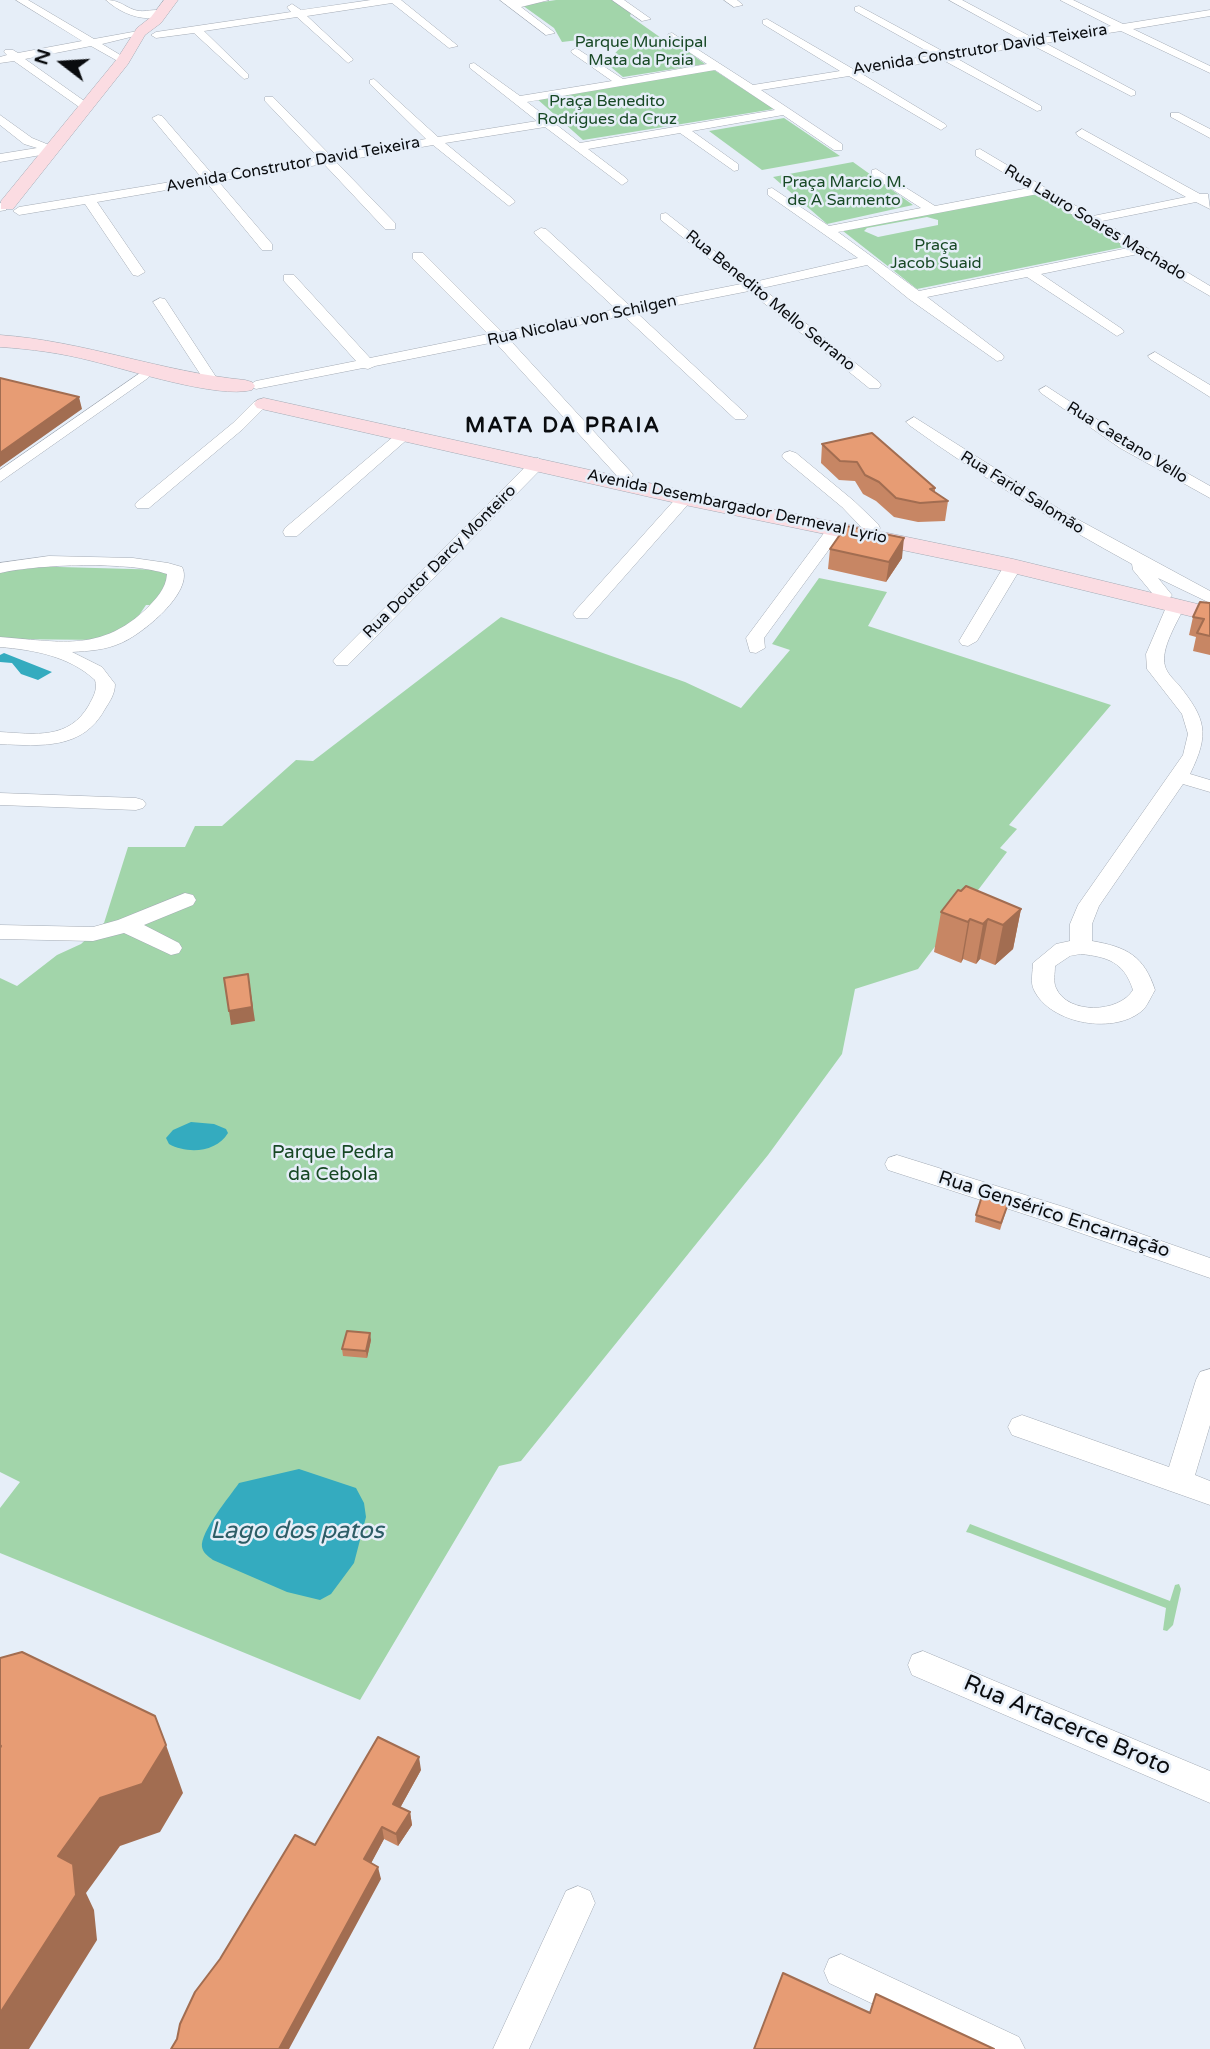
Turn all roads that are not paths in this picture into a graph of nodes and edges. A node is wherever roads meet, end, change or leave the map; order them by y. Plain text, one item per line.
1 (21, 0) edge
2 (111, 0) edge
3 (284, 0) edge
4 (394, 0) edge
5 (544, 0) edge
6 (617, 0) edge
7 (954, 0) edge
8 (1065, 0) edge
9 (509, 2) edge
10 (859, 9) dead end
11 (298, 13) junction
12 (1210, 13) edge
13 (646, 19) dead end
14 (767, 22) dead end
15 (155, 27) edge
16 (1120, 27) junction
17 (196, 29) junction
18 (550, 33) dead end
19 (672, 36) dead end
20 (1032, 41) junction
21 (89, 43) junction
22 (0, 46) edge
23 (453, 46) dead end
24 (576, 51) dead end
25 (127, 56) junction
26 (16, 57) junction
27 (942, 57) junction
28 (0, 60) edge
29 (348, 60) dead end
30 (474, 66) dead end
31 (716, 66) junction
32 (1210, 70) edge
33 (848, 72) junction
34 (244, 76) dead end
35 (373, 82) dead end
36 (621, 82) junction
37 (750, 89) junction
38 (1131, 93) dead end
39 (269, 99) dead end
40 (518, 100) junction
41 (84, 101) junction
42 (1037, 108) dead end
43 (783, 112) junction
44 (1175, 115) dead end
45 (158, 118) dead end
46 (0, 120) edge
47 (546, 123) junction
48 (941, 126) dead end
49 (682, 129) junction
50 (1082, 133) dead end
51 (1210, 134) edge
52 (29, 141) joint
53 (435, 141) junction
54 (55, 145) junction
55 (577, 147) junction
56 (838, 148) dead end
57 (980, 153) dead end
58 (0, 158) edge
59 (325, 160) junction
60 (734, 167) dead end
61 (876, 173) dead end
62 (209, 180) junction
63 (622, 181) dead end
64 (1038, 190) junction
65 (772, 192) dead end
66 (1203, 197) edge
67 (89, 200) junction
68 (509, 202) dead end
69 (1210, 205) edge
70 (7, 209) edge
71 (931, 209) junction
72 (666, 217) dead end
73 (1090, 220) junction
74 (390, 226) dead end
75 (828, 230) junction
76 (541, 232) dead end
77 (267, 247) dead end
78 (1139, 250) junction
79 (418, 256) dead end
80 (869, 260) junction
81 (138, 272) dead end
82 (1029, 272) junction
83 (289, 278) dead end
84 (753, 286) junction
85 (1210, 292) edge
86 (914, 296) junction
87 (160, 302) dead end
88 (626, 312) junction
89 (1117, 332) dead end
90 (500, 338) junction
91 (0, 341) edge
92 (22, 347) junction
93 (1154, 356) dead end
94 (997, 357) dead end
95 (0, 361) edge
96 (368, 365) junction
97 (144, 376) junction
98 (293, 377) junction
99 (213, 383) junction
100 (874, 385) dead end
101 (1046, 390) dead end
102 (1210, 392) edge
103 (257, 396) junction
104 (740, 416) dead end
105 (914, 422) dead end
106 (415, 432) junction
107 (790, 456) dead end
108 (538, 463) junction
109 (625, 475) junction
110 (0, 477) edge
111 (1210, 493) edge
112 (690, 494) junction
113 (143, 505) dead end
114 (842, 518) junction
115 (290, 532) dead end
116 (1133, 558) junction
117 (1016, 562) junction
118 (0, 568) edge
119 (1210, 598) edge
120 (1170, 600) junction
121 (1210, 604) edge
122 (582, 614) dead end
123 (1210, 614) edge
124 (968, 640) dead end
125 (0, 642) edge
126 (40, 645) junction
127 (755, 648) dead end
128 (342, 661) dead end
129 (0, 738) edge
130 (1179, 777) junction
131 (1210, 786) edge
132 (0, 799) edge
133 (136, 804) dead end
134 (185, 900) dead end
135 (126, 925) junction
136 (0, 932) edge
137 (1081, 947) dead end
138 (171, 948) dead end
139 (897, 1164) dead end
140 (1210, 1268) edge
141 (1210, 1380) edge
142 (1022, 1427) dead end
143 (1179, 1482) junction
144 (1210, 1493) edge
145 (923, 1665) dead end
146 (1210, 1787) edge
147 (579, 1903) dead end
148 (841, 1971) dead end
149 (511, 2049) edge
150 (1007, 2049) edge

1 - 21 street
2 - 15 street
3 - 11 street
4 - 11 street
4 - 23 street
5 - 9 street
6 - 13 street
7 - 20 street
8 - 16 street
9 - 18 street
10 - 27 street
11 - 17 street
11 - 29 street
12 - 16 street, Avenida Construtor David Teixeira
14 - 33 street
15 - 17 street
15 - 21 street
15 - 25 street
16 - 20 street, Avenida Construtor David Teixeira
16 - 32 street
17 - 34 street
19 - 31 street
20 - 27 street, Avenida Construtor David Teixeira
20 - 38 street
21 - 25 street
21 - 26 street
22 - 26 street
24 - 36 street
25 - 41 street
26 - 28 street
26 - 41 street
27 - 33 street, Avenida Construtor David Teixeira
27 - 42 street
30 - 40 street
31 - 36 street
31 - 37 street
33 - 37 street, Avenida Construtor David Teixeira
33 - 48 street
35 - 53 street
36 - 40 street
37 - 43 street
39 - 59 street
40 - 47 street
41 - 54 street
43 - 49 street
43 - 56 street
44 - 51 street
45 - 62 street
46 - 52 street
47 - 53 street, Avenida Construtor David Teixeira
47 - 55 street
49 - 55 street
49 - 60 street
50 - 66 street
52 - 54 street
53 - 59 street, Avenida Construtor David Teixeira
53 - 68 street
54 - 58 street
54 - 70 street
55 - 63 street
57 - 64 street, Rua Lauro Soares Machado
59 - 62 street, Avenida Construtor David Teixeira
59 - 74 street
61 - 71 street
62 - 67 street, Avenida Construtor David Teixeira
62 - 77 street
64 - 71 street
64 - 73 street, Rua Lauro Soares Machado
65 - 75 street
66 - 69 street
66 - 73 street
67 - 70 street, Avenida Construtor David Teixeira
67 - 81 street
71 - 75 street
72 - 84 street, Rua Benedito Mello Serrano
73 - 78 street, Rua Lauro Soares Machado
75 - 80 street
76 - 88 street
78 - 82 street
78 - 85 street, Rua Lauro Soares Machado
79 - 90 street
80 - 84 street, Rua Nicolau von Schilgen
80 - 86 street
82 - 86 street
82 - 89 street
83 - 96 street
84 - 88 street, Rua Nicolau von Schilgen
84 - 100 street, Rua Benedito Mello Serrano
86 - 94 street
87 - 99 street
88 - 90 street, Rua Nicolau von Schilgen
88 - 104 street
90 - 96 street, Rua Nicolau von Schilgen
90 - 109 street
91 - 92 street, Avenida Desembargador Dermeval Lyrio
91 - 99 street, Avenida Desembargador Dermeval Lyrio
92 - 95 street
92 - 97 street, Avenida Desembargador Dermeval Lyrio
93 - 102 street
96 - 98 street, Rua Nicolau von Schilgen
97 - 103 street, Avenida Desembargador Dermeval Lyrio
97 - 110 street
98 - 103 street
98 - 103 street, Rua Nicolau von Schilgen
99 - 103 street, Avenida Desembargador Dermeval Lyrio
101 - 111 street, Rua Caetano Vello
103 - 106 street, Avenida Desembargador Dermeval Lyrio
103 - 113 street
105 - 116 street, Rua Farid Salomão
106 - 108 street, Avenida Desembargador Dermeval Lyrio
106 - 109 street, Avenida Desembargador Dermeval Lyrio
106 - 115 street
107 - 114 street
108 - 112 street, Avenida Desembargador Dermeval Lyrio
108 - 128 street, Rua Doutor Darcy Monteiro
109 - 112 street, Avenida Desembargador Dermeval Lyrio
112 - 114 street, Avenida Desembargador Dermeval Lyrio
112 - 122 street
114 - 117 street, Avenida Desembargador Dermeval Lyrio
114 - 117 street, Avenida Desembargador Dermeval Lyrio
114 - 127 street
116 - 119 street, Rua Farid Salomão
116 - 120 street, Rua Farid Salomão
117 - 120 street, Avenida Desembargador Dermeval Lyrio
117 - 124 street
118 - 126 street
120 - 121 street, Avenida Desembargador Dermeval Lyrio
120 - 123 street, Avenida Desembargador Dermeval Lyrio
120 - 130 street
125 - 126 street
126 - 129 street
130 - 131 street
130 - 137 street
132 - 133 street
134 - 135 street
135 - 136 street
135 - 138 street
139 - 140 street, Rua Gensérico Encarnação
141 - 143 street
142 - 143 street
143 - 144 street
145 - 146 street, Rua Artacerce Broto
147 - 149 street
148 - 150 street

